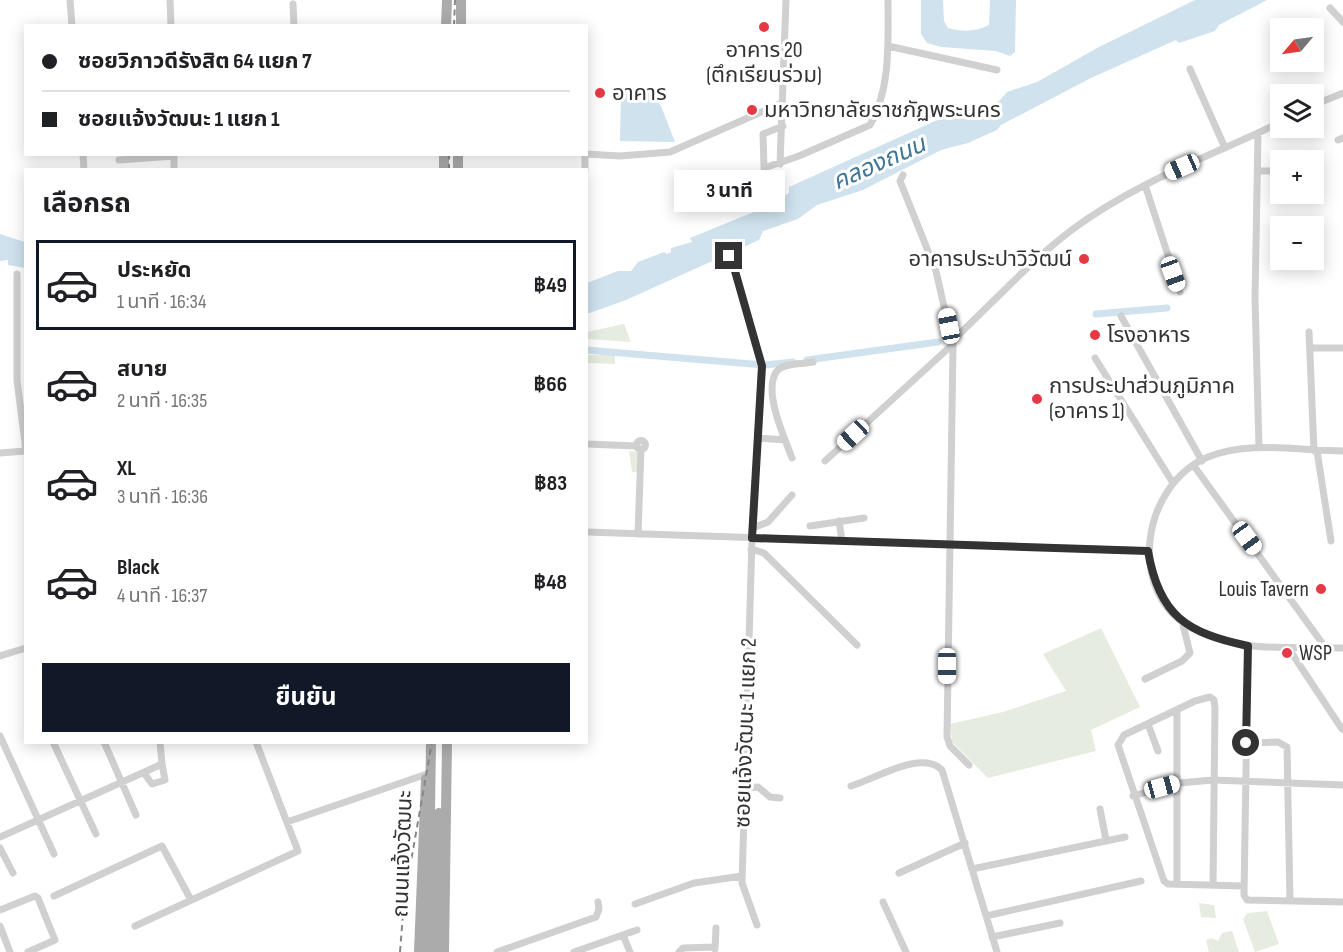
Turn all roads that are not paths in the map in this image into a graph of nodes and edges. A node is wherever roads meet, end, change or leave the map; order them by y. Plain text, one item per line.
1 (70, 0) edge
2 (170, 0) edge
3 (447, 0) edge
4 (462, 0) edge
5 (786, 0) edge
6 (888, 0) edge
7 (293, 4) dead end
8 (1330, 8) dead end
9 (1343, 22) edge
10 (72, 24) edge
11 (171, 24) edge
12 (294, 24) edge
13 (446, 24) edge
14 (461, 24) edge
15 (888, 46) junction
16 (997, 69) dead end
17 (1190, 69) dead end
18 (1342, 94) edge
19 (1324, 101) edge
20 (782, 103) junction
21 (783, 126) junction
22 (1270, 127) edge
23 (1258, 133) junction
24 (1225, 148) junction
25 (588, 154) edge
26 (163, 156) edge
27 (119, 160) dead end
28 (780, 164) junction
29 (1258, 171) junction
30 (1270, 171) edge
31 (903, 175) dead end
32 (1145, 185) junction
33 (729, 256) dead end
34 (17, 274) dead end
35 (1180, 292) dead end
36 (1121, 316) dead end
37 (1309, 332) dead end
38 (953, 343) junction
39 (1310, 348) junction
40 (1343, 348) edge
41 (1095, 358) dead end
42 (813, 362) dead end
43 (24, 435) edge
44 (758, 438) junction
45 (785, 440) junction
46 (588, 444) edge
47 (1259, 448) junction
48 (24, 451) edge
49 (1316, 451) junction
50 (1343, 451) edge
51 (0, 453) edge
52 (792, 458) dead end
53 (825, 461) dead end
54 (1202, 461) junction
55 (1194, 466) junction
56 (1173, 483) junction
57 (792, 495) dead end
58 (864, 518) dead end
59 (839, 521) junction
60 (810, 525) dead end
61 (753, 528) junction
62 (588, 532) edge
63 (638, 534) junction
64 (752, 538) junction
65 (842, 541) junction
66 (1330, 541) dead end
67 (949, 543) junction
68 (751, 549) junction
69 (1148, 551) junction
70 (1182, 621) junction
71 (857, 645) dead end
72 (1248, 646) junction
73 (1325, 647) junction
74 (1343, 648) edge
75 (24, 649) edge
76 (1289, 649) junction
77 (0, 656) edge
78 (1145, 679) dead end
79 (1177, 710) junction
80 (1148, 724) junction
81 (1342, 729) edge
82 (0, 736) edge
83 (1246, 743) junction
84 (54, 744) edge
85 (105, 744) edge
86 (161, 744) edge
87 (257, 744) edge
88 (431, 744) edge
89 (447, 744) edge
90 (1158, 752) dead end
91 (430, 758) junction
92 (162, 764) junction
93 (446, 765) junction
94 (969, 765) dead end
95 (144, 772) junction
96 (427, 774) junction
97 (1213, 780) junction
98 (1246, 780) junction
99 (122, 783) junction
100 (1179, 783) junction
101 (1289, 784) junction
102 (1343, 785) edge
103 (852, 786) dead end
104 (745, 788) junction
105 (1133, 796) junction
106 (780, 798) dead end
107 (81, 801) junction
108 (1100, 809) dead end
109 (136, 815) dead end
110 (38, 820) junction
111 (287, 822) junction
112 (96, 834) dead end
113 (0, 837) edge
114 (1125, 837) dead end
115 (1106, 840) junction
116 (434, 842) junction
117 (965, 843) junction
118 (0, 848) edge
119 (54, 854) dead end
120 (972, 869) junction
121 (12, 873) dead end
122 (898, 873) dead end
123 (742, 876) junction
124 (1141, 881) dead end
125 (1176, 884) junction
126 (1212, 885) junction
127 (1244, 886) junction
128 (54, 896) dead end
129 (191, 900) junction
130 (1290, 901) junction
131 (598, 902) dead end
132 (883, 902) dead end
133 (1343, 902) edge
134 (635, 904) dead end
135 (0, 910) edge
136 (986, 916) junction
137 (1060, 923) dead end
138 (758, 925) dead end
139 (0, 926) edge
140 (135, 926) dead end
141 (716, 928) dead end
142 (637, 930) dead end
143 (623, 935) junction
144 (992, 937) junction
145 (715, 950) edge
146 (10, 952) edge
147 (28, 952) edge
148 (419, 952) edge
149 (428, 952) edge
150 (436, 952) edge
151 (444, 952) edge
152 (498, 952) edge
153 (574, 952) edge
154 (630, 952) edge
155 (679, 952) edge
156 (906, 952) edge
157 (997, 952) edge

1 - 10 street
2 - 11 street
3 - 13 main road
4 - 14 main road
5 - 20 street
6 - 15 street
7 - 12 street
8 - 9 street
15 - 16 street
15 - 28 street
17 - 24 street
18 - 19 street
20 - 21 street
20 - 25 street
21 - 28 street
21 - 28 street
22 - 23 street
23 - 24 street
23 - 29 street
24 - 32 street
26 - 27 street
29 - 30 street
29 - 47 street
31 - 38 street
32 - 35 street
32 - 38 street
33 - 44 street, ซอยแจ้งวัฒนะ 1 แยก 2
34 - 43 street
36 - 54 street
37 - 39 street
38 - 53 street
38 - 67 street
39 - 40 street
39 - 49 street
41 - 56 street
42 - 45 street
44 - 45 street
44 - 61 street, ซอยแจ้งวัฒนะ 1 แยก 2
45 - 52 street
46 - 63 street
47 - 49 street
47 - 54 street
48 - 51 street
49 - 50 street
49 - 66 street
54 - 55 street
55 - 56 street
55 - 73 street
56 - 69 street
57 - 61 street
58 - 59 street
59 - 60 street
59 - 65 street
61 - 64 street, ซอยแจ้งวัฒนะ 1 แยก 2
62 - 63 street
63 - 64 street
64 - 65 street
64 - 68 street, ซอยแจ้งวัฒนะ 1 แยก 2
65 - 67 street
67 - 69 street
67 - 94 street
68 - 71 street
68 - 104 street, ซอยแจ้งวัฒนะ 1 แยก 2
69 - 70 street
70 - 72 street
70 - 78 street
72 - 76 street
72 - 83 street
73 - 74 street
73 - 76 street
75 - 77 street
76 - 81 street
79 - 80 street
79 - 97 street
79 - 100 street
80 - 90 street
80 - 105 street
82 - 110 street
83 - 98 street
83 - 101 street
84 - 107 street
85 - 99 street
86 - 92 street
87 - 111 street
88 - 91 main road, ถนนแจ้งวัฒนะ
89 - 93 main road, ถนนแจ้งวัฒนะ
91 - 96 main road, ถนนแจ้งวัฒนะ
91 - 116 main road, ถนนแจ้งวัฒนะ
92 - 95 street
92 - 95 street
93 - 116 main road, ถนนแจ้งวัฒนะ
93 - 151 main road, ถนนแจ้งวัฒนะ
95 - 99 street
96 - 111 street
96 - 148 main road, ถนนแจ้งวัฒนะ
97 - 98 street
97 - 100 street
97 - 126 street
98 - 101 street
98 - 127 street
99 - 107 street
99 - 109 street
100 - 105 street
100 - 125 street
101 - 102 street
101 - 130 street
103 - 117 street
104 - 106 street
104 - 123 street, ซอยแจ้งวัฒนะ 1 แยก 2
105 - 125 street
107 - 110 street
107 - 112 street
108 - 115 street
110 - 113 street
110 - 119 street
111 - 129 street
114 - 115 street
115 - 120 street
116 - 149 main road, ถนนแจ้งวัฒนะ
116 - 150 main road, ถนนแจ้งวัฒนะ
117 - 120 street
117 - 122 street
118 - 121 street
120 - 136 street
123 - 134 street
123 - 138 street, ซอยแจ้งวัฒนะ 1 แยก 2
124 - 136 street
125 - 126 street
126 - 127 street
127 - 130 street
128 - 129 street
129 - 140 street
130 - 133 street
131 - 152 street
132 - 156 street
135 - 147 street
136 - 144 street
137 - 144 street
139 - 146 street
141 - 145 street
142 - 143 street
143 - 153 street
143 - 154 street
144 - 157 street
145 - 155 street

